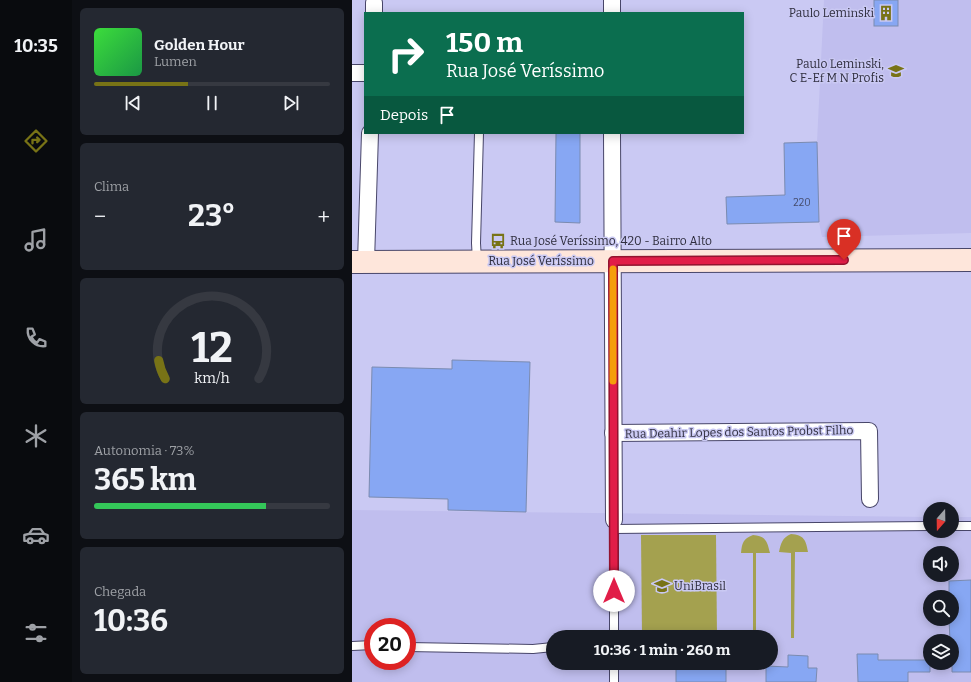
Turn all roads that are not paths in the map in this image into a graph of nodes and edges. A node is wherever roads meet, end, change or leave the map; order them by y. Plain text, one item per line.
1 (612, 0) edge
2 (612, 12) edge
3 (352, 73) edge
4 (364, 73) edge
5 (370, 134) edge
6 (479, 134) edge
7 (612, 134) edge
8 (971, 260) edge
9 (477, 261) junction
10 (613, 261) junction
11 (359, 262) edge
12 (613, 433) junction
13 (870, 499) dead end
14 (614, 524) junction
15 (923, 526) edge
16 (959, 526) edge
17 (971, 526) edge
18 (614, 630) edge
19 (364, 645) edge
20 (352, 646) edge
21 (416, 647) edge
22 (546, 648) edge
23 (614, 670) edge
24 (614, 682) edge

1 - 2 street
3 - 4 street
5 - 11 street
6 - 9 lane
7 - 10 street
8 - 10 street, Rua José Veríssimo
9 - 10 street, Rua José Veríssimo
9 - 11 street, Rua José Veríssimo
10 - 12 street
12 - 13 street, Rua Deahir Lopes dos Santos Probst Filho
12 - 14 street
14 - 15 lane
14 - 18 lane
16 - 17 lane
19 - 20 lane
21 - 22 lane
23 - 24 lane

